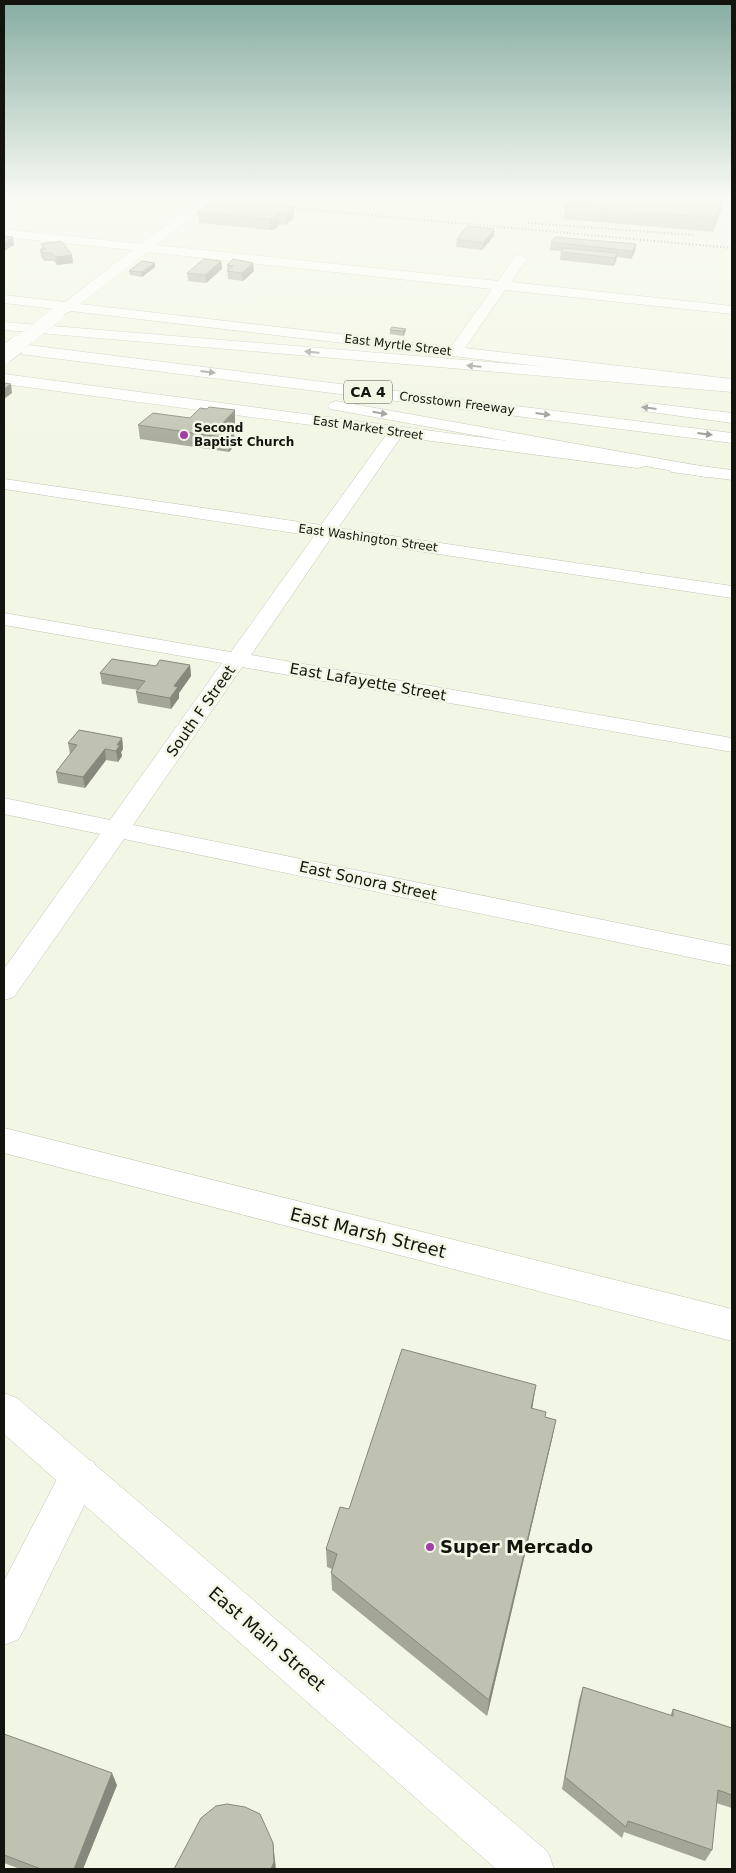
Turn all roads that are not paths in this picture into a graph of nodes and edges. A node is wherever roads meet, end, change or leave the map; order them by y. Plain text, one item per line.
1 (93, 286) edge
2 (502, 286) edge
3 (506, 286) edge
4 (4, 299) edge
5 (732, 310) edge
6 (61, 311) junction
7 (4, 327) edge
8 (4, 347) edge
9 (4, 351) edge
10 (455, 352) junction
11 (4, 355) edge
12 (335, 370) dead end
13 (4, 379) edge
14 (732, 385) edge
15 (299, 400) dead end
16 (318, 403) dead end
17 (635, 406) dead end
18 (732, 418) edge
19 (397, 432) junction
20 (732, 438) edge
21 (706, 472) junction
22 (732, 475) edge
23 (4, 484) edge
24 (327, 532) junction
25 (732, 592) edge
26 (4, 619) edge
27 (237, 659) junction
28 (732, 745) edge
29 (4, 806) edge
30 (118, 830) junction
31 (732, 956) edge
32 (4, 990) edge
33 (4, 1140) edge
34 (732, 1325) edge
35 (4, 1410) edge
36 (80, 1475) junction
37 (4, 1624) edge
38 (531, 1869) edge

1 - 6 main road
2 - 10 main road
3 - 5 main road
4 - 6 main road, East Myrtle Street
6 - 10 main road, East Myrtle Street
6 - 11 main road, bridge
7 - 12 main road, CA 4
14 -> 7 main road
8 -> 20 main road, Crosstown Freeway / CA 4
9 - 15 main road
10 - 14 main road, East Myrtle Street
13 - 19 main road, East Market Street
16 -> 21 main road
18 -> 17 main road
19 - 21 main road, East Market Street
19 - 24 main road, South F Street
21 - 22 main road, East Market Street
23 - 24 main road, East Washington Street
24 - 25 main road, East Washington Street
24 - 27 main road, South F Street
26 - 27 main road, East Lafayette Street
27 - 28 main road, East Lafayette Street
27 - 30 main road, South F Street
29 - 30 main road, East Sonora Street
30 - 31 main road, East Sonora Street
30 - 32 main road, South F Street
33 - 34 main road, East Marsh Street
35 - 36 main road, East Main Street
36 - 37 main road
36 - 38 main road, East Main Street

